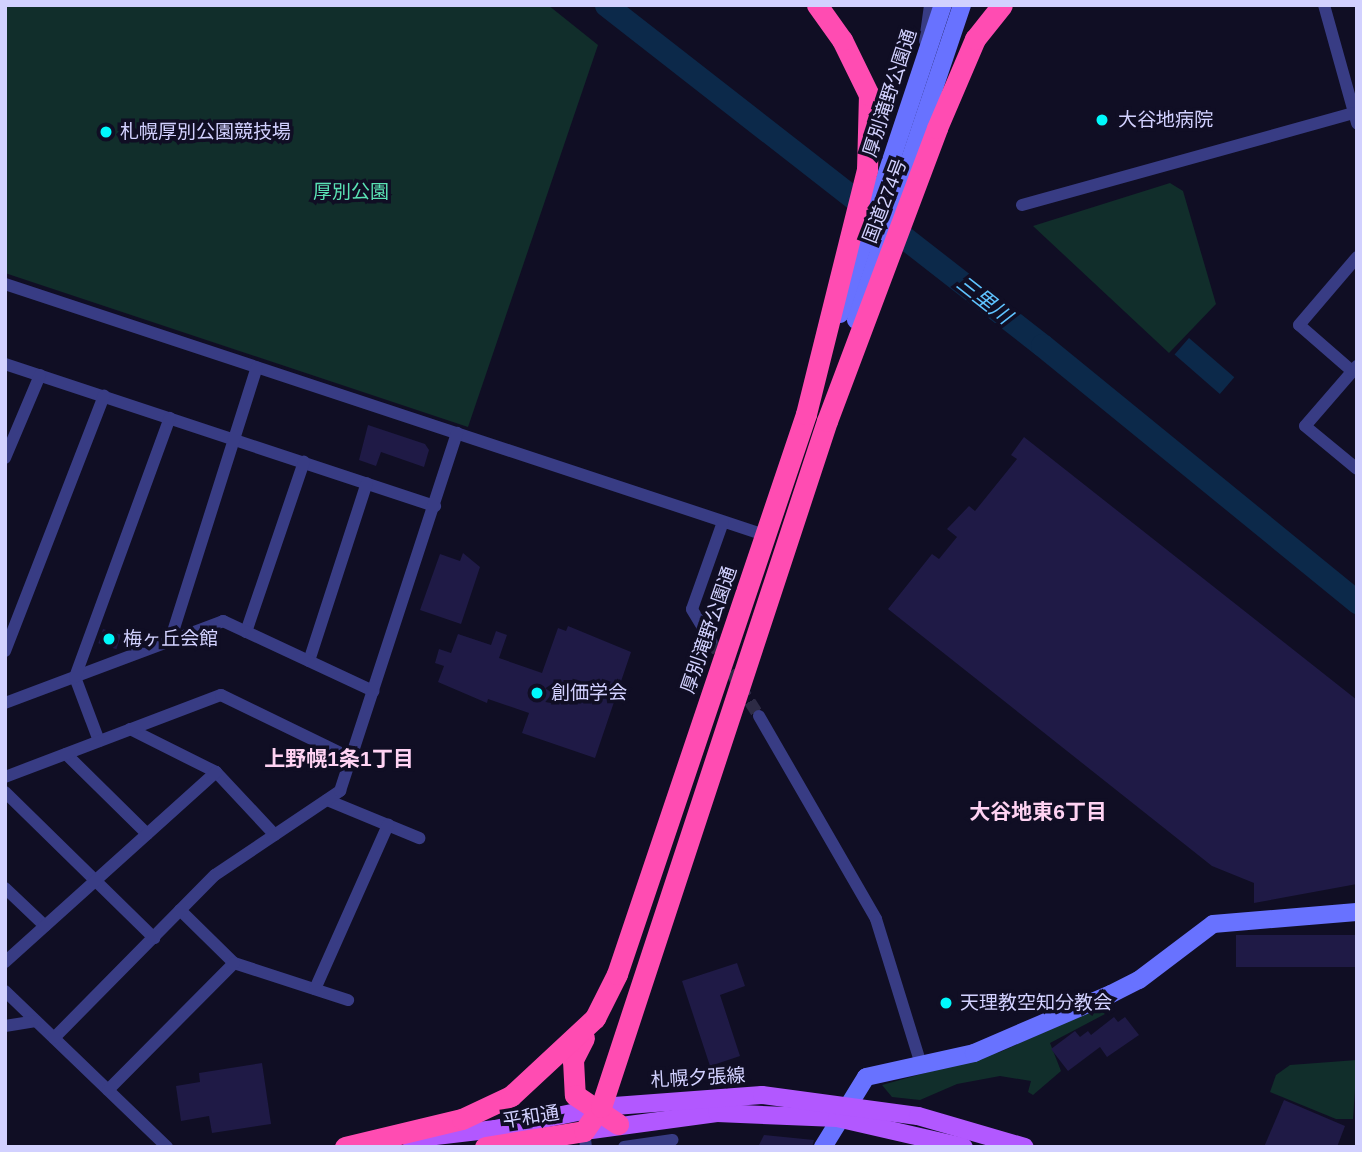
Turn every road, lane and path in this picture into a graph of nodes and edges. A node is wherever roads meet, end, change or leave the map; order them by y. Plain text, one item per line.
1 (817, 5) edge
2 (930, 5) edge
3 (943, 5) edge
4 (962, 5) edge
5 (1002, 5) edge
6 (1324, 5) edge
7 (918, 79) junction
8 (1355, 118) edge
9 (898, 186) junction
10 (1022, 205) dead end
11 (1357, 257) edge
12 (5, 284) edge
13 (858, 285) junction
14 (5, 364) edge
15 (257, 367) junction
16 (1355, 368) edge
17 (40, 375) junction
18 (104, 396) junction
19 (806, 414) joint
20 (170, 418) junction
21 (457, 433) junction
22 (234, 440) junction
23 (5, 458) edge
24 (304, 463) junction
25 (1357, 469) edge
26 (367, 483) junction
27 (435, 506) junction
28 (723, 522) junction
29 (765, 535) junction
30 (5, 612) edge
31 (18, 618) junction
32 (246, 632) junction
33 (170, 641) junction
34 (711, 641) tunnel mouth
35 (5, 651) edge
36 (309, 661) junction
37 (75, 677) junction
38 (373, 691) junction
39 (5, 703) edge
40 (759, 716) tunnel mouth
41 (130, 729) junction
42 (99, 741) junction
43 (66, 754) junction
44 (351, 758) junction
45 (216, 772) junction
46 (5, 777) edge
47 (5, 792) edge
48 (327, 800) junction
49 (388, 825) junction
50 (147, 834) junction
51 (275, 835) junction
52 (419, 838) dead end
53 (96, 881) junction
54 (5, 888) edge
55 (180, 910) junction
56 (1357, 912) edge
57 (45, 926) junction
58 (154, 937) junction
59 (5, 962) edge
60 (234, 963) junction
61 (315, 989) junction
62 (5, 991) edge
63 (348, 1000) dead end
64 (595, 1018) junction
65 (36, 1021) junction
66 (5, 1026) edge
67 (54, 1038) junction
68 (921, 1064) junction
69 (108, 1090) junction
70 (847, 1103) junction
71 (597, 1110) junction
72 (671, 1116) junction
73 (836, 1118) junction
74 (618, 1124) junction
75 (585, 1139) edge
76 (673, 1143) edge
77 (361, 1145) edge
78 (167, 1147) edge
79 (485, 1147) edge
80 (624, 1147) edge
81 (822, 1147) edge
82 (964, 1147) edge
83 (1025, 1147) edge

1 - 13 highway, 国道274号
2 - 7 street
3 - 7 street, 厚別滝野公園通
4 - 9 street, 厚別滝野公園通
5 - 9 highway, 国道274号
6 - 8 street
7 - 9 street, 厚別滝野公園通
8 - 10 street
9 - 13 highway, 国道274号
9 - 13 street, 厚別滝野公園通
11 - 16 street
12 - 15 street
13 - 19 highway, 国道274号
13 - 71 highway, 国道274号
14 - 17 street
15 - 21 street
15 - 22 street
16 - 25 street
17 - 18 street
17 - 23 street
18 - 20 street
18 - 31 street
19 - 29 highway, 厚別滝野公園通
20 - 22 street
20 - 37 street
21 - 27 street
21 - 28 street
22 - 24 street
22 - 33 street
24 - 26 street
24 - 32 street
26 - 27 street
26 - 36 street
27 - 38 street
28 - 29 street
28 - 34 street
29 - 64 highway, 厚別滝野公園通
30 - 31 street
31 - 35 street
32 - 33 street
32 - 36 street
33 - 37 street
36 - 38 street
37 - 39 street
37 - 42 street
38 - 44 street
40 - 68 street
41 - 42 street
41 - 44 street
41 - 45 street
42 - 43 street
43 - 46 street
43 - 50 street
44 - 48 street
45 - 50 street
45 - 51 street
47 - 53 street
48 - 49 street
48 - 51 street
49 - 52 street
49 - 61 street
50 - 53 street
51 - 55 street
53 - 57 street
53 - 58 street
54 - 57 street
55 - 58 street
55 - 60 street
56 - 68 street
57 - 59 street
58 - 67 street
60 - 61 street
60 - 69 street
61 - 63 street
62 - 65 street
64 - 71 highway
64 - 77 highway, 厚別滝野公園通
65 - 66 street
65 - 67 street
67 - 69 street
68 - 70 street
69 - 78 street
70 - 71 main road, 札幌夕張線
70 - 73 street
70 - 83 main road, 札幌夕張線
71 - 74 highway
71 - 75 highway
71 - 77 main road, 札幌夕張線
72 - 73 main road, 札幌夕張線
72 - 74 main road, 札幌夕張線
72 - 76 street
73 - 81 street
73 - 82 main road, 札幌夕張線
74 - 75 main road, 札幌夕張線
75 - 79 highway, 平和通
76 - 80 street

